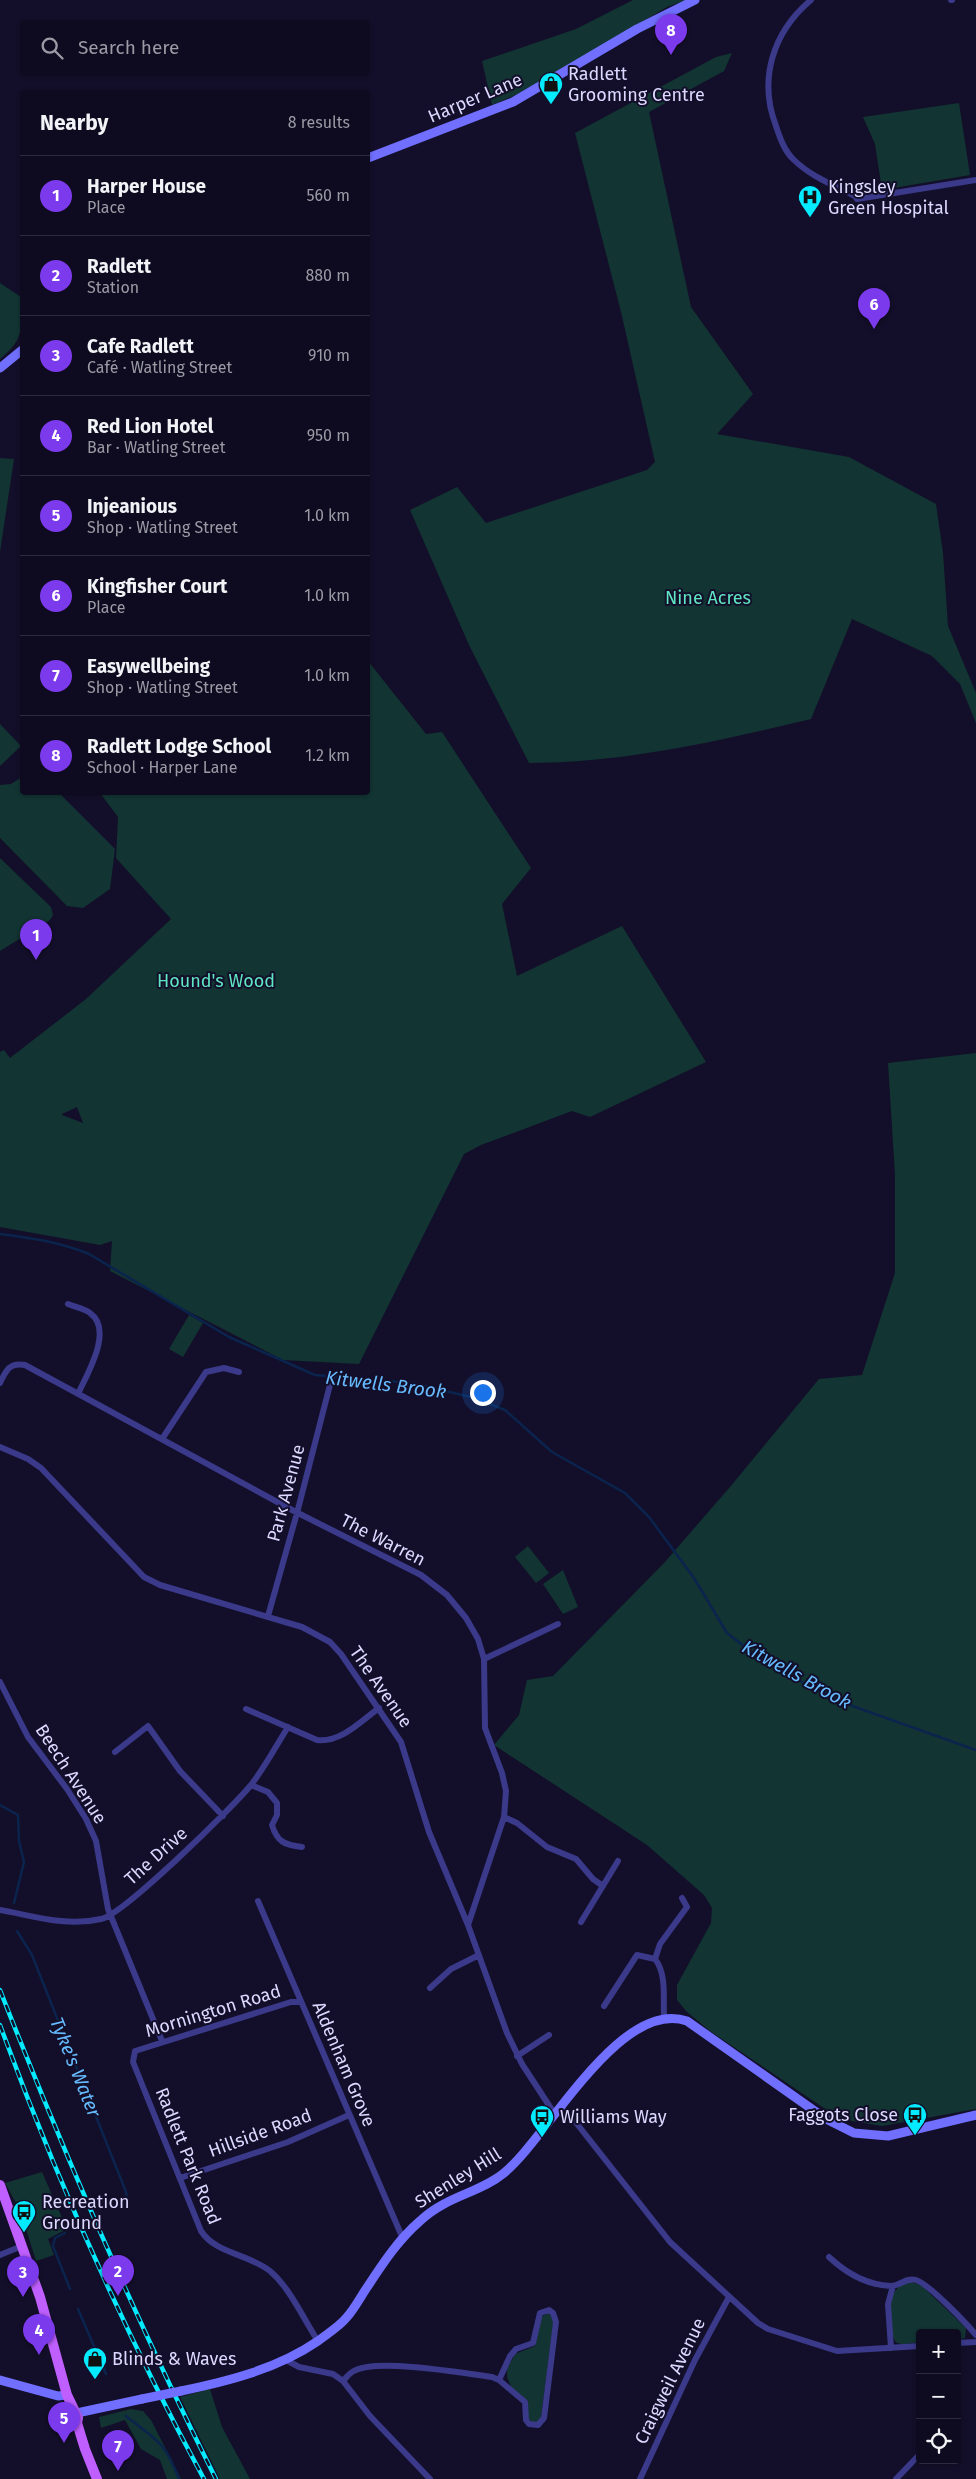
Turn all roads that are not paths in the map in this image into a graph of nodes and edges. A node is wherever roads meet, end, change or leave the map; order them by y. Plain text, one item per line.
1 (695, 0) edge
2 (811, 0) edge
3 (370, 157) edge
4 (976, 180) edge
5 (20, 352) edge
6 (0, 368) edge
7 (68, 1304) dead end
8 (239, 1372) dead end
9 (332, 1377) dead end
10 (0, 1383) edge
11 (78, 1394) junction
12 (162, 1440) junction
13 (0, 1447) edge
14 (298, 1513) junction
15 (268, 1616) junction
16 (558, 1624) dead end
17 (484, 1659) junction
18 (0, 1682) edge
19 (379, 1708) junction
20 (246, 1709) dead end
21 (288, 1727) junction
22 (115, 1752) dead end
23 (251, 1785) junction
24 (223, 1816) junction
25 (504, 1817) junction
26 (302, 1847) dead end
27 (618, 1861) dead end
28 (603, 1886) junction
29 (682, 1898) dead end
30 (258, 1901) dead end
31 (0, 1910) edge
32 (111, 1916) junction
33 (581, 1922) dead end
34 (468, 1925) junction
35 (479, 1955) junction
36 (655, 1959) junction
37 (430, 1988) dead end
38 (301, 2002) junction
39 (604, 2006) dead end
40 (664, 2017) junction
41 (549, 2035) dead end
42 (162, 2041) junction
43 (135, 2051) joint
44 (517, 2056) junction
45 (557, 2110) junction
46 (349, 2115) junction
47 (976, 2115) edge
48 (180, 2178) junction
49 (0, 2186) edge
50 (403, 2239) junction
51 (22, 2246) junction
52 (0, 2256) edge
53 (829, 2257) dead end
54 (893, 2286) junction
55 (729, 2297) junction
56 (976, 2335) edge
57 (318, 2341) junction
58 (976, 2342) edge
59 (961, 2344) edge
60 (916, 2346) edge
61 (891, 2348) junction
62 (286, 2360) junction
63 (0, 2380) edge
64 (500, 2380) junction
65 (343, 2381) junction
66 (67, 2395) junction
67 (77, 2415) junction
68 (916, 2458) edge
69 (98, 2479) edge
70 (430, 2479) edge
71 (640, 2479) edge
72 (896, 2479) edge

1 - 3 street, Harper Lane
2 - 4 street
5 - 6 street
7 - 11 street
8 - 12 street
9 - 14 street, Park Avenue
10 - 11 street, The Warren
11 - 12 street, The Warren
12 - 14 street, The Warren
13 - 15 street, The Avenue
14 - 15 street, Park Avenue
14 - 17 street, The Warren
15 - 19 street, The Avenue
16 - 17 street
17 - 25 street, The Warren
18 - 32 street, Beech Avenue
19 - 21 street
19 - 34 street, The Avenue
20 - 21 street
21 - 23 street, The Drive
22 - 24 street
23 - 24 street, The Drive
23 - 26 street
24 - 32 street, The Drive
25 - 28 street
25 - 34 street, The Warren
27 - 28 street
28 - 33 street
29 - 36 street
30 - 38 street, Aldenham Grove
31 - 32 street, The Drive
32 - 42 street, Beech Avenue
34 - 35 street, The Avenue
35 - 37 street
35 - 44 street, The Avenue
36 - 39 street
36 - 40 street
38 - 42 street, Mornington Road
38 - 46 street, Aldenham Grove
40 - 45 street, Shenley Hill
40 - 47 street
41 - 44 street
42 - 43 street, Mornington Road
43 - 48 street, Radlett Park Road
44 - 45 street, The Avenue
45 - 50 street, Shenley Hill
45 - 55 street
46 - 48 street, Hillside Road
46 - 50 street, Aldenham Grove
48 - 57 street, Radlett Park Road
49 - 51 main road
50 - 57 street, Shenley Hill
51 - 52 street
51 - 66 main road
53 - 54 street
54 - 56 street
54 - 61 street
55 - 61 street
55 - 71 street, Craigweil Avenue
57 - 62 street, Shenley Hill
58 - 59 street
60 - 61 street
62 - 65 street
62 - 67 street, Shenley Hill, bridge
63 - 66 street
64 - 64 street
64 - 65 street
65 - 70 street
66 - 67 main road
67 - 69 main road
68 - 72 street

